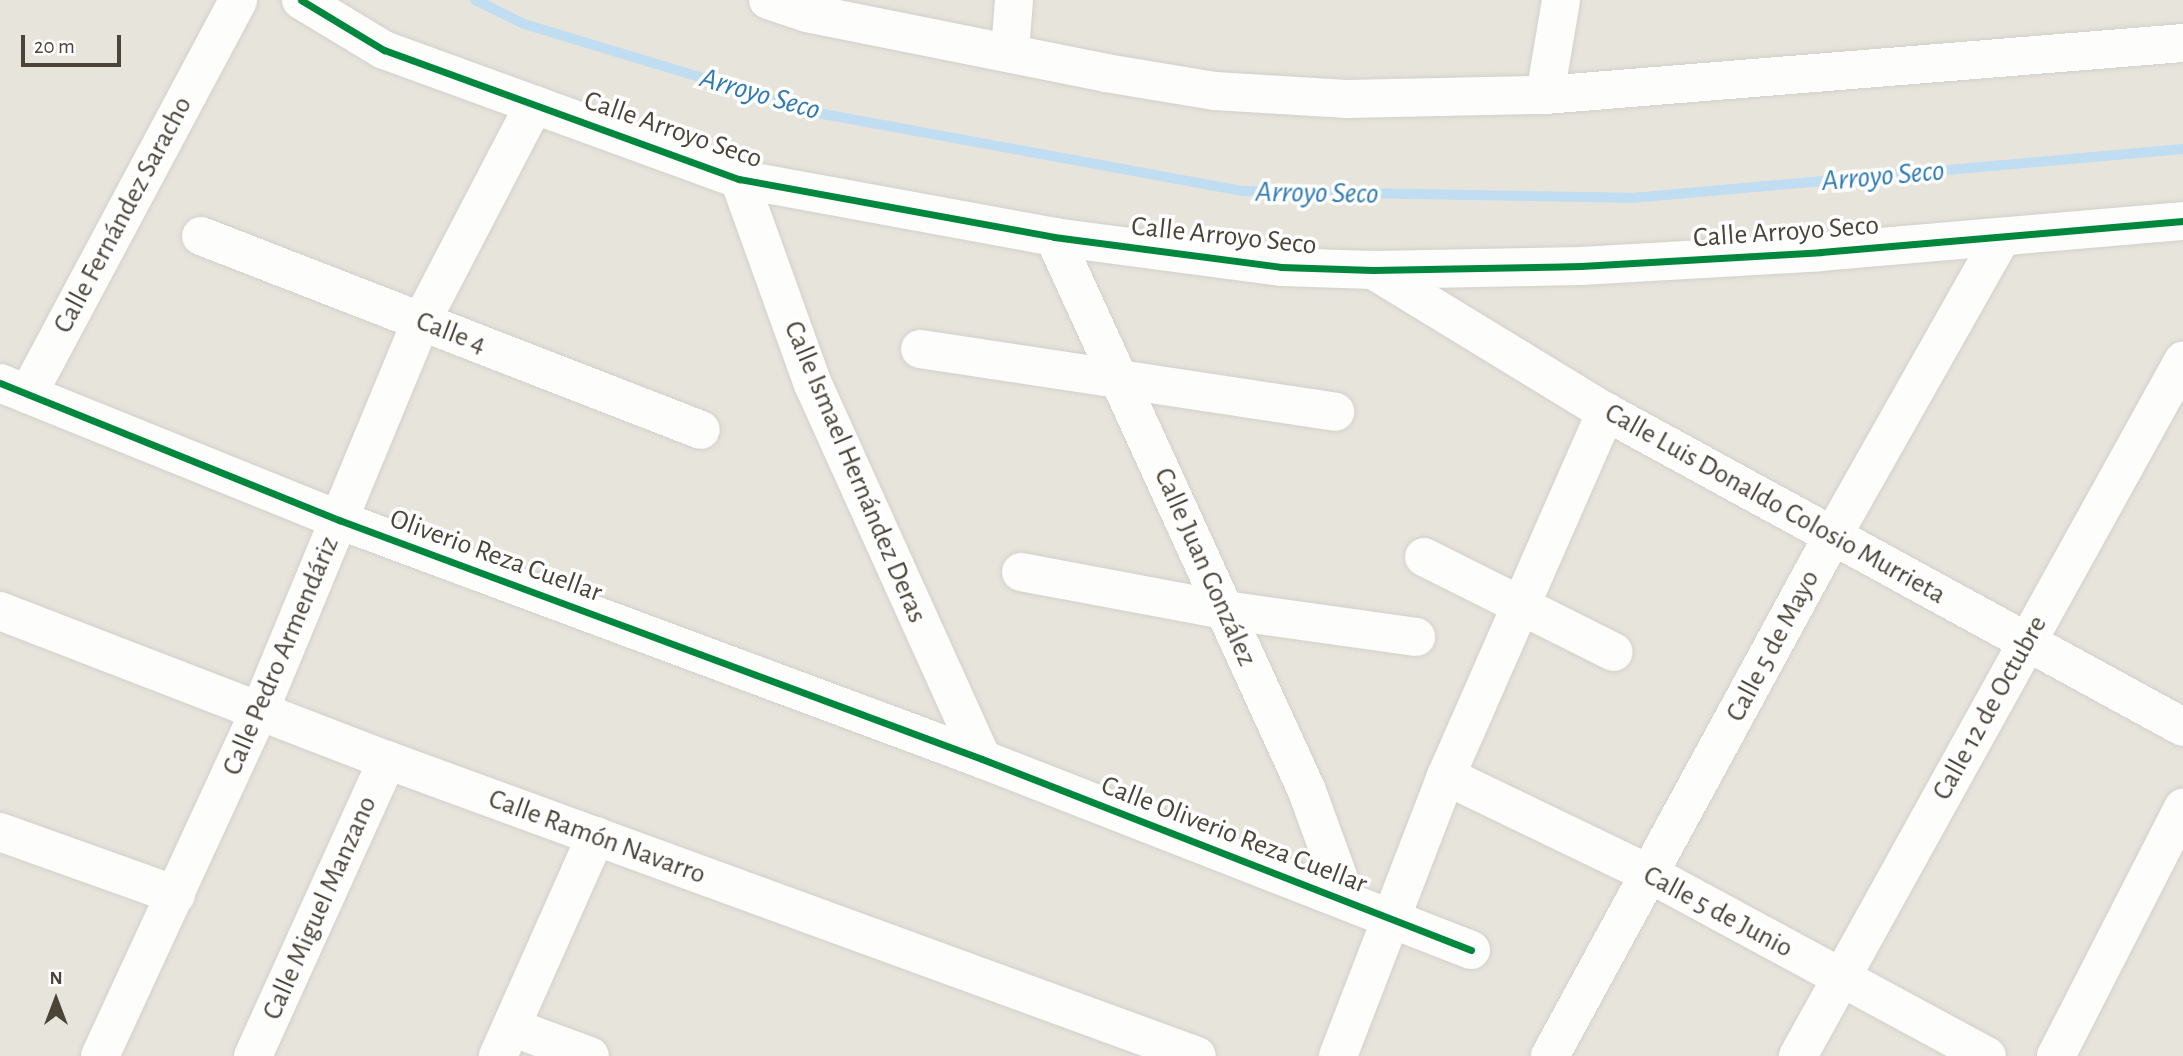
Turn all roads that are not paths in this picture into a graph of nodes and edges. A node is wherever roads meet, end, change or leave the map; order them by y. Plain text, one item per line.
1 (238, 0) edge
2 (301, 0) edge
3 (768, 0) edge
4 (1014, 0) edge
5 (1562, 0) edge
6 (2183, 43) edge
7 (1010, 51) junction
8 (1545, 95) junction
9 (534, 105) junction
10 (739, 179) junction
11 (2183, 220) edge
12 (201, 236) dead end
13 (1054, 237) junction
14 (2001, 238) junction
15 (1373, 270) junction
16 (421, 322) junction
17 (920, 349) dead end
18 (2183, 361) edge
19 (1119, 378) junction
20 (14, 388) edge
21 (1335, 412) dead end
22 (1606, 412) junction
23 (701, 430) dead end
24 (339, 520) junction
25 (1832, 537) junction
26 (1424, 557) dead end
27 (1021, 572) dead end
28 (1519, 607) junction
29 (1224, 610) junction
30 (0, 611) edge
31 (1416, 637) dead end
32 (2027, 642) junction
33 (1614, 652) dead end
34 (260, 710) junction
35 (2183, 727) edge
36 (982, 759) junction
37 (387, 760) junction
38 (1446, 776) junction
39 (2183, 808) edge
40 (0, 832) edge
41 (596, 836) junction
42 (1650, 874) junction
43 (176, 895) junction
44 (1347, 901) junction
45 (1389, 917) junction
46 (1471, 950) dead end
47 (1840, 978) junction
48 (505, 1042) edge
49 (100, 1056) edge
50 (253, 1056) edge
51 (590, 1056) edge
52 (1198, 1056) edge
53 (1338, 1056) edge
54 (1550, 1056) edge
55 (1798, 1056) edge
56 (1987, 1056) edge
57 (2056, 1056) edge

1 - 20 street, Calle Fernández Saracho
2 - 9 street, Calle Arroyo Seco
3 - 7 street
4 - 7 street
5 - 8 street
6 - 8 street
7 - 8 street
9 - 10 street, Calle Arroyo Seco
9 - 16 street, Calle Pedro Armendáriz
10 - 13 street, Calle Arroyo Seco
10 - 36 street, Calle Ismael Hernández Deras
11 - 14 street, Calle Arroyo Seco
12 - 16 street, Calle 4
13 - 15 street, Calle Arroyo Seco
13 - 19 street, Calle Juan González
14 - 15 street, Calle Arroyo Seco
14 - 25 street, Calle 5 de Mayo
15 - 22 street, Calle Luis Donaldo Colosio Murrieta
16 - 23 street, Calle 4
16 - 24 street, Calle Pedro Armendáriz
17 - 19 street
18 - 32 street, Calle 12 de Octubre
19 - 21 street
19 - 29 street, Calle Juan González
20 - 24 street, Oliverio Reza Cuellar
22 - 25 street, Calle Luis Donaldo Colosio Murrieta
22 - 28 street
24 - 34 street, Calle Pedro Armendáriz
24 - 36 street, Oliverio Reza Cuellar
25 - 32 street, Calle Luis Donaldo Colosio Murrieta
25 - 42 street, Calle 5 de Mayo
26 - 28 street
27 - 29 street
28 - 33 street
28 - 38 street
29 - 31 street
29 - 44 street, Calle Juan González
30 - 34 street, Calle Ramón Navarro
32 - 35 street, Calle Luis Donaldo Colosio Murrieta
32 - 47 street, Calle 12 de Octubre
34 - 37 street, Calle Ramón Navarro
34 - 43 street, Calle Pedro Armendáriz
36 - 44 street, Calle Oliverio Reza Cuellar
37 - 41 street, Calle Ramón Navarro
37 - 50 street, Calle Miguel Manzano
38 - 42 street, Calle 5 de Junio
38 - 45 street
39 - 57 street
40 - 43 street
41 - 48 street
41 - 52 street, Calle Ramón Navarro
42 - 47 street, Calle 5 de Junio
42 - 54 street, Calle 5 de Mayo
43 - 49 street, Calle Pedro Armendáriz
44 - 45 street, Calle Oliverio Reza Cuellar
45 - 46 street, Calle Oliverio Reza Cuellar
45 - 53 street
47 - 55 street, Calle 12 de Octubre
47 - 56 street, Calle 5 de Junio
48 - 51 street

